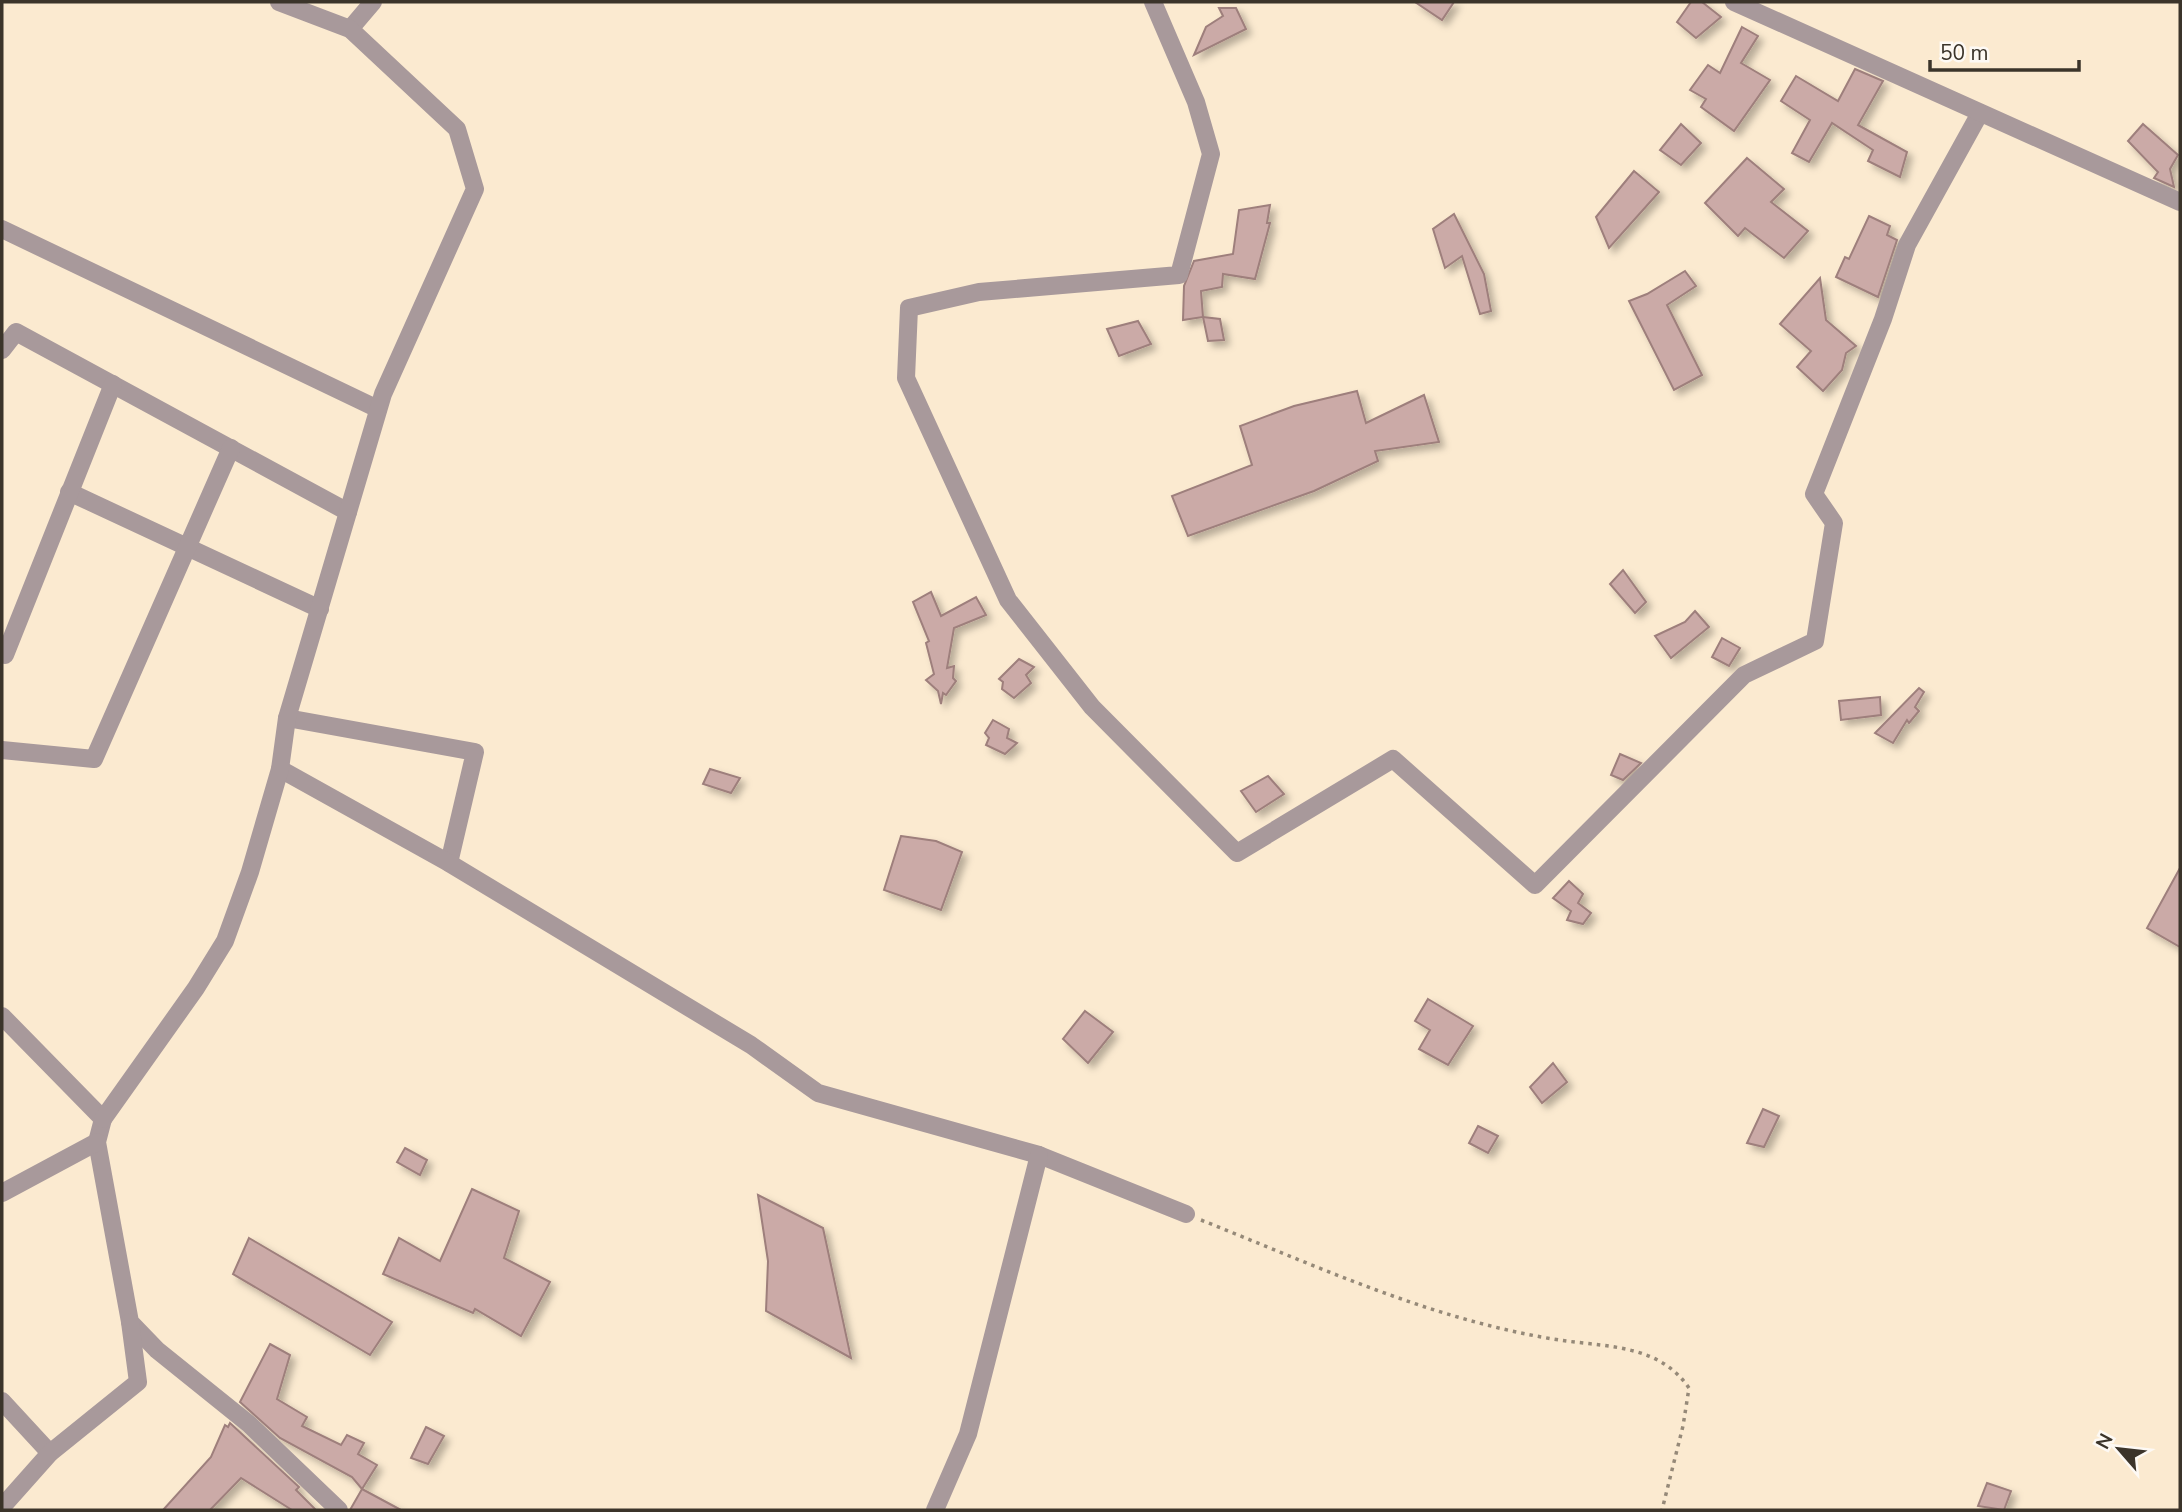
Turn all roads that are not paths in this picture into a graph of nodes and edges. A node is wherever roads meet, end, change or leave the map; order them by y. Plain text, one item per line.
1 (279, 2) edge
2 (373, 2) edge
3 (1153, 2) edge
4 (1734, 2) edge
5 (350, 29) junction
6 (1980, 113) junction
7 (2180, 202) edge
8 (2, 229) edge
9 (2, 350) edge
10 (113, 384) junction
11 (378, 409) junction
12 (231, 448) junction
13 (69, 492) junction
14 (348, 512) junction
15 (188, 549) junction
16 (320, 609) junction
17 (5, 655) dead end
18 (288, 718) junction
19 (2, 750) edge
20 (280, 769) junction
21 (449, 863) junction
22 (2, 1016) edge
23 (103, 1119) junction
24 (97, 1142) junction
25 (1039, 1155) junction
26 (2, 1193) edge
27 (1186, 1214) road end
28 (130, 1322) junction
29 (2, 1401) edge
30 (50, 1453) junction
31 (2, 1507) edge
32 (339, 1510) edge
33 (935, 1510) edge

1 - 5 street
2 - 5 street
3 - 6 street
4 - 6 street
5 - 11 street
6 - 7 street
8 - 11 street
9 - 10 street
10 - 12 street
10 - 13 street
11 - 14 street
12 - 14 street
12 - 15 street
13 - 15 street
13 - 17 street
14 - 16 street
15 - 16 street
15 - 19 street
16 - 18 street
18 - 20 street
18 - 21 street
20 - 21 street
20 - 23 street
21 - 25 street
22 - 23 street
23 - 24 street
24 - 26 street
24 - 28 street
25 - 27 street
25 - 33 street
28 - 30 street
28 - 32 street
29 - 30 street
30 - 31 street

